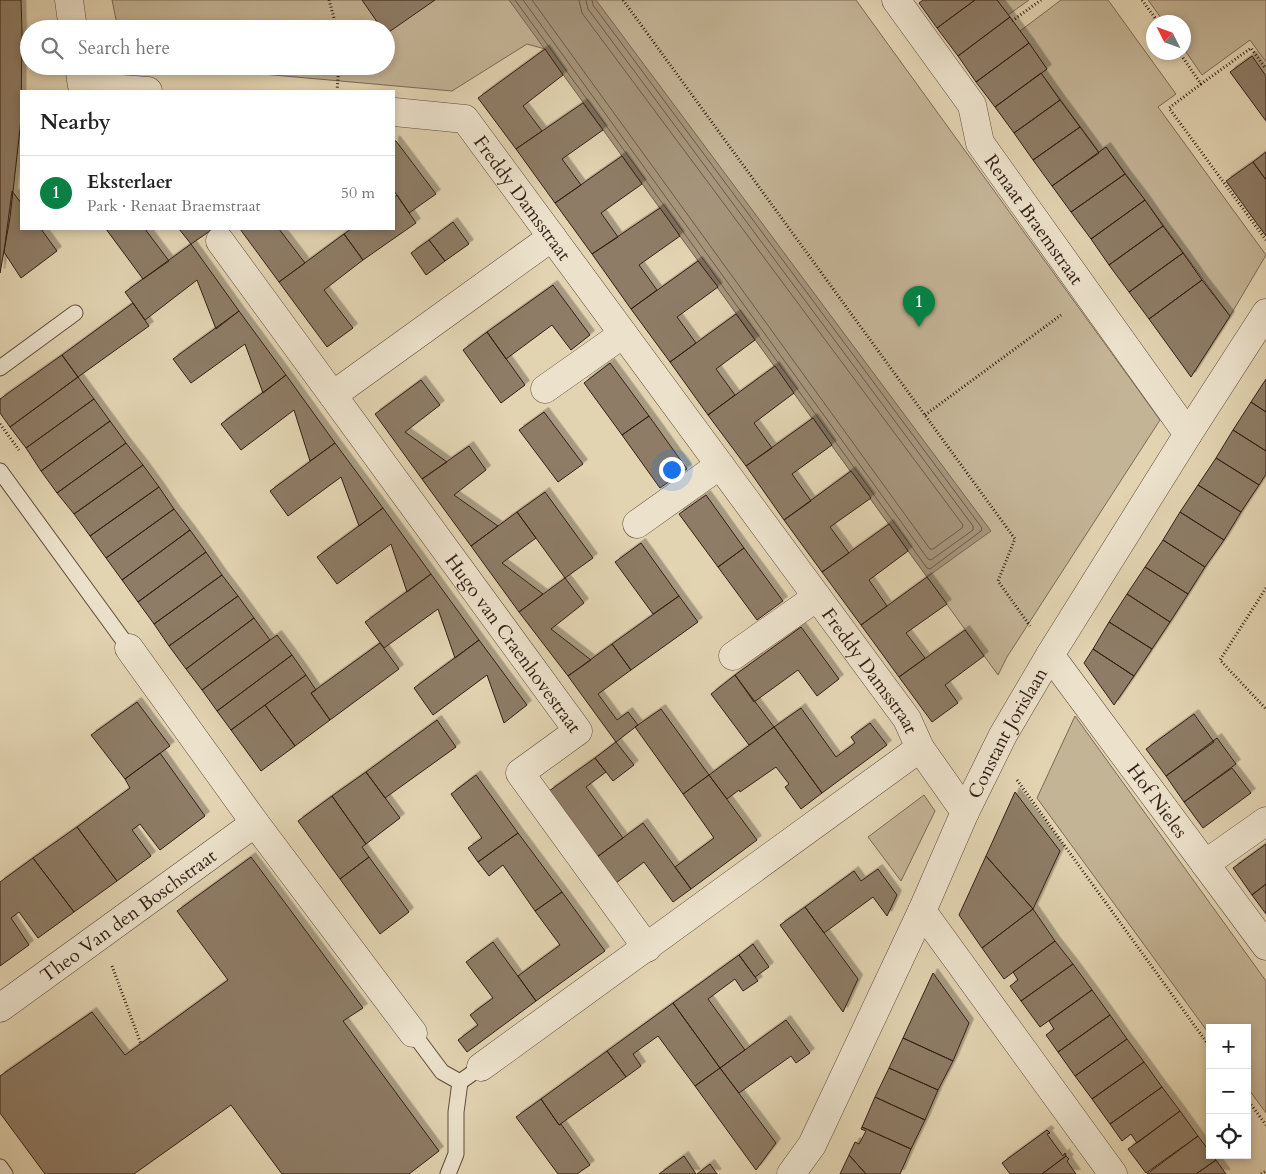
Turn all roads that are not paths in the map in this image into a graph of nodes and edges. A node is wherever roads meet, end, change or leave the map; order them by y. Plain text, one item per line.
1 (68, 0) edge
2 (896, 0) edge
3 (71, 20) edge
4 (80, 75) edge
5 (135, 90) edge
6 (395, 112) edge
7 (552, 237) junction
8 (220, 241) dead end
9 (75, 313) dead end
10 (1266, 314) edge
11 (623, 334) junction
12 (0, 368) edge
13 (544, 390) dead end
14 (333, 395) junction
15 (1188, 434) junction
16 (720, 465) junction
17 (0, 471) edge
18 (638, 524) dead end
19 (817, 597) junction
20 (129, 648) joint
21 (1050, 655) junction
22 (733, 656) dead end
23 (920, 748) junction
24 (965, 812) junction
25 (1266, 821) edge
26 (255, 823) junction
27 (1205, 864) junction
28 (922, 911) junction
29 (1266, 946) edge
30 (647, 948) junction
31 (0, 1008) edge
32 (412, 1033) joint
33 (470, 1075) junction
34 (0, 1167) edge
35 (5, 1174) edge
36 (448, 1174) edge
37 (791, 1174) edge
38 (1113, 1174) edge

1 - 3 street
2 - 15 street, Renaat Braemstraat
4 - 5 street
6 - 7 street, Freddy Damsstraat
7 - 11 street, Freddy Damsstraat
7 - 14 street
8 - 14 street, Hugo van Craenhovestraat
9 - 12 lane
10 - 15 street, Constant Jorislaan
11 - 13 street
11 - 16 street, Freddy Damsstraat
14 - 30 street, Hugo van Craenhovestraat
15 - 21 street, Constant Jorislaan
16 - 18 street
16 - 19 street, Freddy Damsstraat
17 - 20 lane
19 - 22 street, Freddy Damsstraat
19 - 23 street, Freddy Damsstraat
20 - 26 street
21 - 24 street, Constant Jorislaan
21 - 27 street, Hof Nieles
23 - 24 street
23 - 30 street
24 - 28 street, Constant Jorislaan
25 - 27 street
26 - 31 street, Theo Van den Boschstraat
26 - 32 street
27 - 29 street, Hof Nieles
28 - 37 street, Constant Jorislaan
28 - 38 street
30 - 33 street
32 - 33 lane
33 - 36 lane
34 - 35 lane

